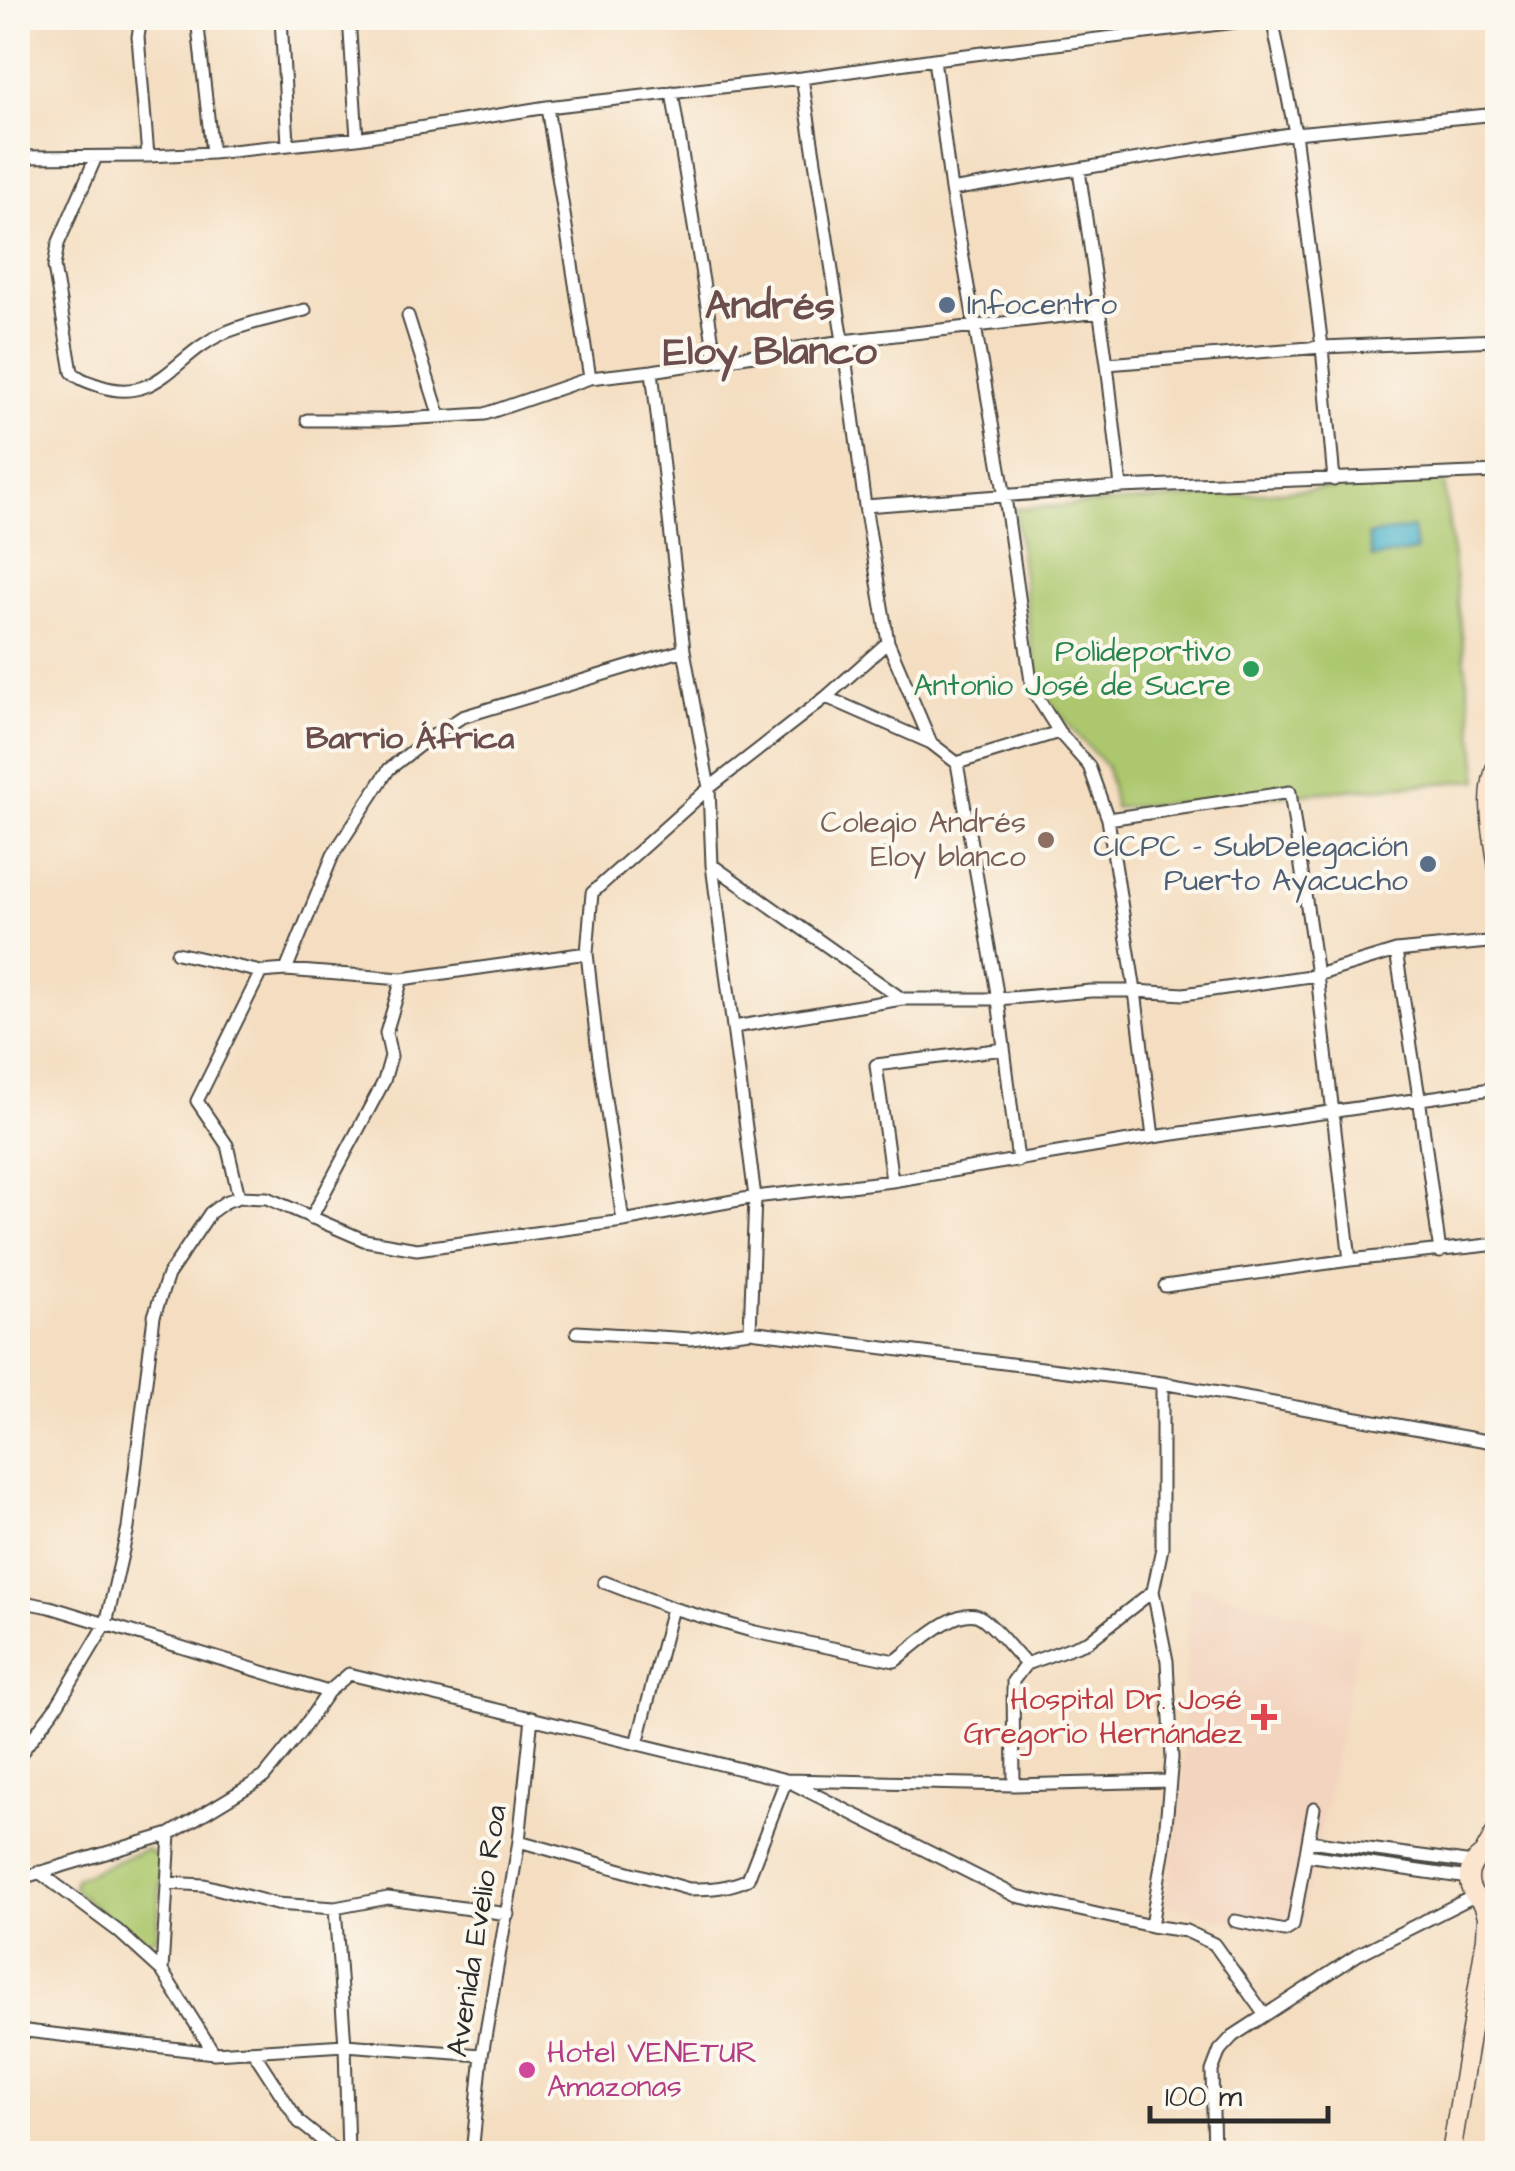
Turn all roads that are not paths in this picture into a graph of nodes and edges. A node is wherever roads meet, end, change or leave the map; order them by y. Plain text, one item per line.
1 (141, 18) edge
2 (197, 18) edge
3 (281, 18) edge
4 (349, 18) edge
5 (1271, 18) edge
6 (934, 59) junction
7 (802, 78) junction
8 (672, 92) junction
9 (547, 107) junction
10 (1498, 114) edge
11 (1295, 133) junction
12 (357, 138) junction
13 (288, 144) junction
14 (212, 153) junction
15 (148, 156) junction
16 (18, 157) edge
17 (96, 157) junction
18 (1079, 170) junction
19 (951, 190) junction
20 (305, 310) dead end
21 (1098, 312) junction
22 (408, 316) dead end
23 (974, 325) junction
24 (1498, 340) edge
25 (843, 341) junction
26 (1322, 346) junction
27 (716, 361) junction
28 (1107, 364) junction
29 (652, 371) junction
30 (590, 378) junction
31 (440, 417) junction
32 (307, 420) dead end
33 (1498, 472) edge
34 (1334, 480) junction
35 (1121, 487) junction
36 (1005, 497) junction
37 (865, 506) junction
38 (888, 642) junction
39 (684, 650) junction
40 (826, 697) junction
41 (1059, 732) junction
42 (930, 743) junction
43 (1498, 761) edge
44 (957, 763) junction
45 (709, 788) junction
46 (1108, 819) junction
47 (712, 866) junction
48 (1498, 868) edge
49 (1498, 941) edge
50 (1396, 951) junction
51 (176, 953) dead end
52 (587, 953) junction
53 (286, 970) junction
54 (261, 972) junction
55 (1316, 975) junction
56 (402, 979) junction
57 (1135, 990) junction
58 (902, 998) junction
59 (998, 999) junction
60 (734, 1026) junction
61 (1004, 1048) junction
62 (1498, 1088) edge
63 (1419, 1097) junction
64 (1331, 1112) junction
65 (1153, 1137) junction
66 (1018, 1161) junction
67 (892, 1181) junction
68 (239, 1197) junction
69 (755, 1197) junction
70 (311, 1218) junction
71 (623, 1220) junction
72 (1498, 1244) edge
73 (1440, 1252) junction
74 (1350, 1260) junction
75 (1166, 1286) dead end
76 (750, 1331) junction
77 (577, 1332) dead end
78 (1162, 1383) junction
79 (1498, 1442) edge
80 (604, 1582) dead end
81 (1153, 1591) junction
82 (18, 1601) edge
83 (672, 1608) junction
84 (106, 1624) junction
85 (1026, 1664) junction
86 (328, 1692) junction
87 (532, 1717) junction
88 (638, 1744) junction
89 (18, 1757) edge
90 (786, 1780) junction
91 (1170, 1781) junction
92 (1014, 1785) junction
93 (1314, 1808) dead end
94 (1498, 1828) edge
95 (170, 1834) junction
96 (519, 1841) junction
97 (1309, 1841) junction
98 (1306, 1855) junction
99 (39, 1872) junction
100 (18, 1879) edge
101 (1483, 1879) edge
102 (168, 1882) junction
103 (335, 1908) junction
104 (508, 1914) junction
105 (1235, 1921) dead end
106 (1152, 1926) junction
107 (1498, 1937) edge
108 (162, 1971) junction
109 (1264, 2014) junction
110 (18, 2030) edge
111 (344, 2045) junction
112 (252, 2051) junction
113 (214, 2053) junction
114 (482, 2055) junction
115 (339, 2154) edge
116 (348, 2154) edge
117 (472, 2154) edge
118 (1214, 2154) edge
119 (1450, 2154) edge
120 (1459, 2154) edge

1 - 15 street
2 - 14 street
3 - 13 street
4 - 12 street
5 - 6 street
5 - 11 street
6 - 7 street
6 - 19 street
7 - 8 street
7 - 25 street
8 - 9 street
8 - 27 street
9 - 12 street
9 - 30 street
10 - 11 street
11 - 18 street
11 - 26 street
12 - 13 street
13 - 14 street
14 - 15 street
15 - 17 street
16 - 17 street
17 - 20 street
18 - 19 street
18 - 21 street
19 - 23 street
21 - 23 street
21 - 28 street
22 - 31 street
23 - 25 street
23 - 36 street
24 - 26 street
25 - 27 street
25 - 37 street
26 - 28 street
26 - 34 street
27 - 29 street
28 - 35 street
29 - 30 street
29 - 39 street
30 - 31 street
31 - 32 street
33 - 34 street
34 - 35 street
35 - 36 street
36 - 37 street
36 - 41 street
37 - 38 street
38 - 40 street
38 - 42 street
39 - 45 street
39 - 53 street
40 - 42 street
40 - 45 street
41 - 44 street
41 - 46 street
42 - 44 street
43 - 48 main road
44 - 59 street
45 - 47 street
45 - 52 street
46 - 55 street
46 - 57 street
47 - 58 street
47 - 60 street
49 - 50 street
50 - 55 street
50 - 63 street
51 - 54 street
52 - 56 street
52 - 71 street
53 - 54 street
53 - 56 street
54 - 68 street
55 - 57 street
55 - 64 street
56 - 70 street
57 - 59 street
57 - 65 street
58 - 59 street
58 - 60 street
59 - 61 street
60 - 69 street
61 - 66 street
61 - 67 street
62 - 63 street
63 - 64 street
63 - 73 street
64 - 65 street
64 - 74 street
65 - 66 street
66 - 67 street
67 - 69 street
68 - 70 street
68 - 84 street
69 - 71 street
69 - 76 street
70 - 71 street
72 - 73 street
73 - 74 street
74 - 75 street
76 - 77 street
76 - 78 street
78 - 79 street
78 - 81 street
80 - 83 street
81 - 85 street
81 - 91 street
82 - 84 street
83 - 85 street
83 - 88 street
84 - 86 street
84 - 89 street
85 - 92 street
86 - 87 street
86 - 95 street
87 - 88 street
87 - 96 street, Avenida Evelio Roa
88 - 90 street
90 - 92 street
90 - 96 street
90 - 106 street
91 - 92 street
91 - 106 street
93 - 97 street
94 - 101 main road
95 - 99 street
95 - 102 street
96 - 104 street, Avenida Evelio Roa
97 - 98 street
97 - 101 street
98 - 101 street
98 - 105 street
99 - 100 street
99 - 108 street
101 - 109 street
101 - 119 main road
102 - 103 street
102 - 108 street
103 - 104 street
103 - 111 street
104 - 114 street, Avenida Evelio Roa
106 - 109 street
107 - 120 main road
108 - 113 street
109 - 118 street
110 - 113 street
111 - 112 street
111 - 114 street
111 - 116 street
112 - 113 street
112 - 115 street
114 - 117 street, Avenida Evelio Roa

